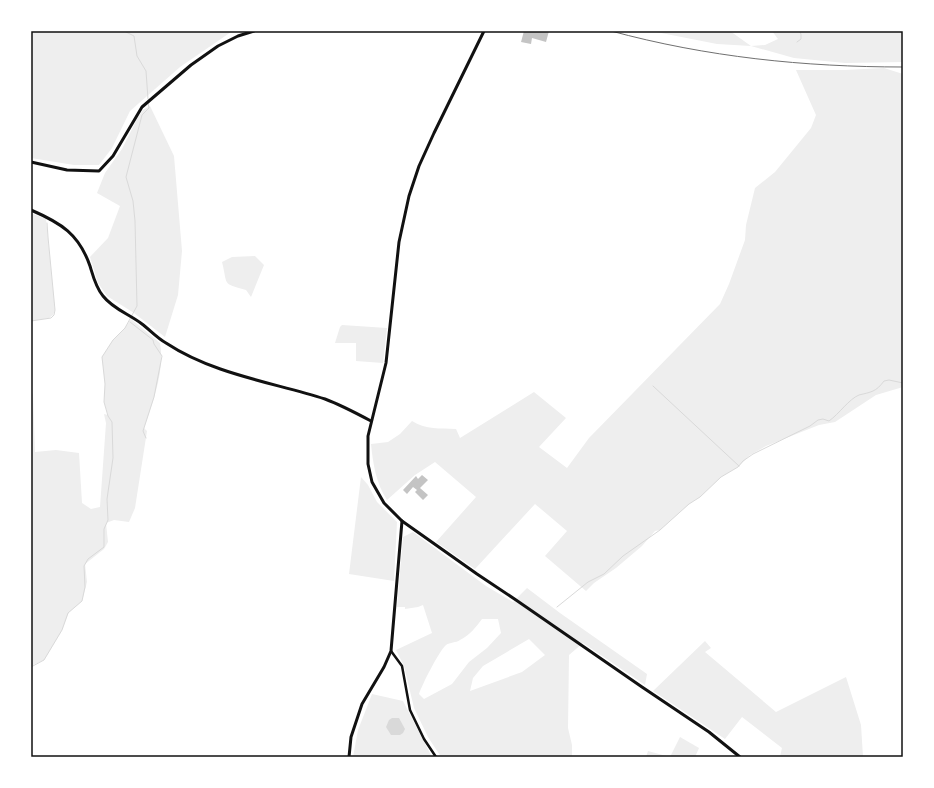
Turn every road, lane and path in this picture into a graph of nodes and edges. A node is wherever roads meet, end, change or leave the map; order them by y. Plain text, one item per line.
1 (254, 31) edge
2 (484, 31) edge
3 (31, 162) edge
4 (31, 210) edge
5 (371, 421) junction
6 (402, 521) junction
7 (391, 651) junction
8 (349, 757) edge
9 (436, 757) edge
10 (740, 757) edge

1 - 3 street
2 - 5 street
4 - 5 street
5 - 6 street
6 - 7 street
6 - 10 street
7 - 8 street
7 - 9 street

